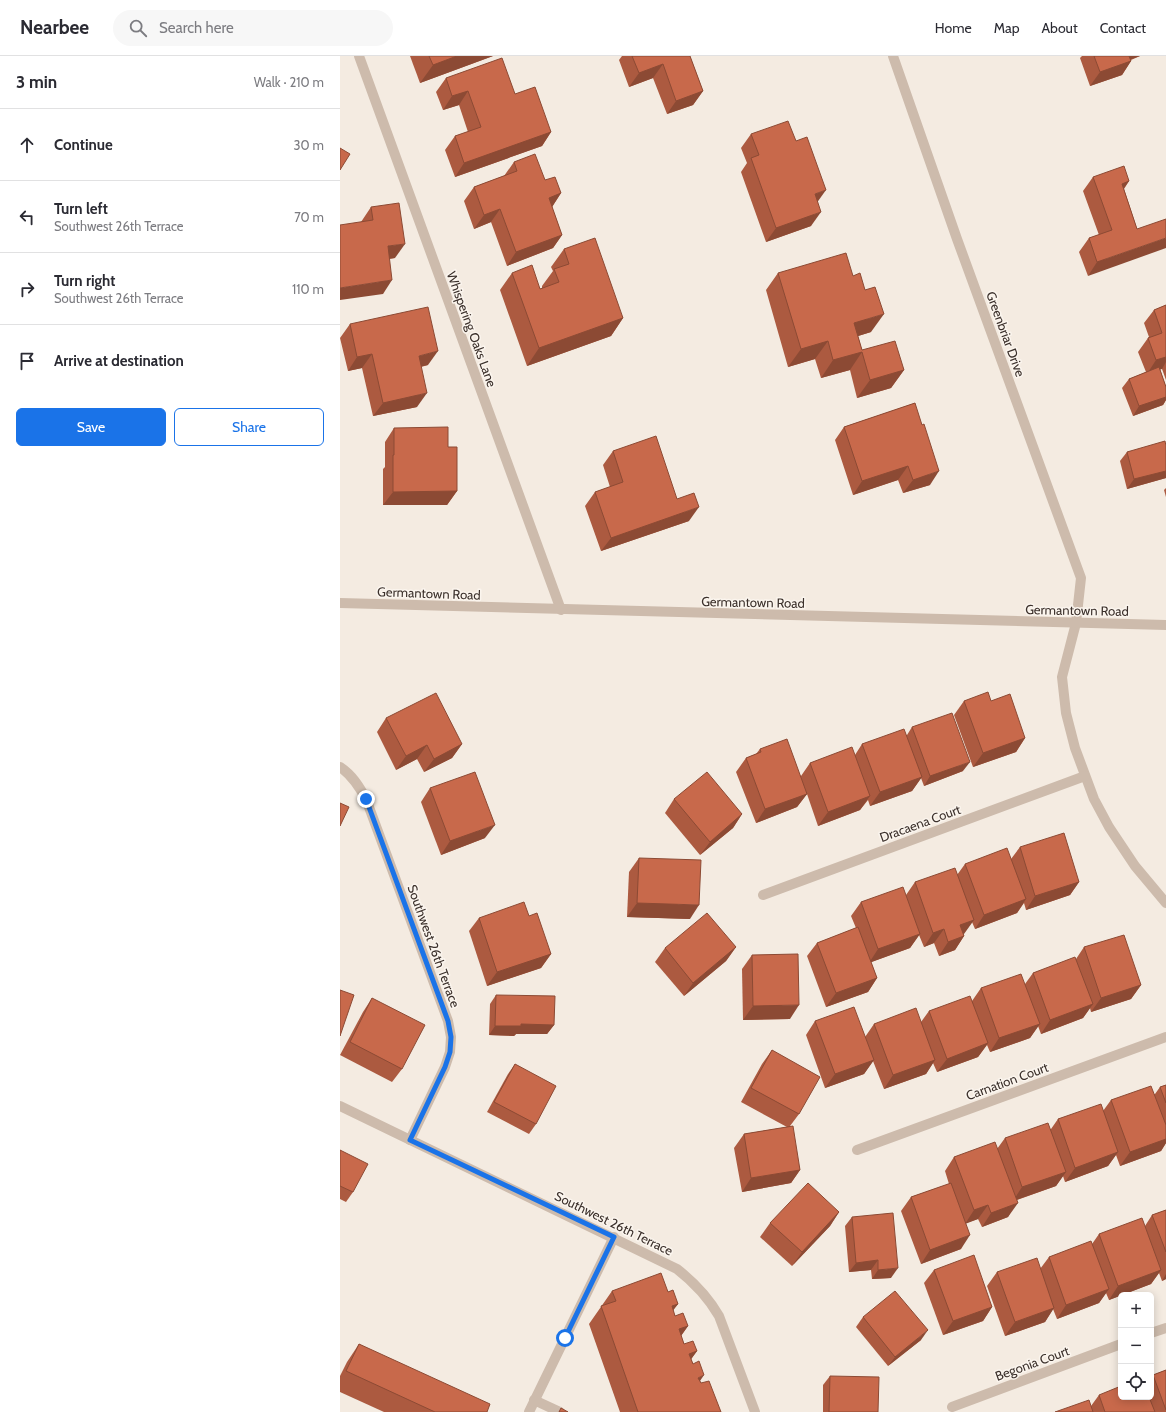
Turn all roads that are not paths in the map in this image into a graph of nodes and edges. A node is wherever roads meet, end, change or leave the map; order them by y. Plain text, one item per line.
1 (359, 56) edge
2 (894, 56) edge
3 (340, 604) edge
4 (561, 610) junction
5 (1076, 623) junction
6 (1166, 625) edge
7 (340, 766) edge
8 (1085, 776) junction
9 (763, 894) dead end
10 (1166, 903) edge
11 (1166, 1037) edge
12 (340, 1106) edge
13 (410, 1140) junction
14 (857, 1150) dead end
15 (614, 1237) junction
16 (1166, 1328) edge
17 (1154, 1332) edge
18 (1118, 1345) edge
19 (534, 1400) junction
20 (952, 1406) dead end
21 (529, 1412) edge
22 (560, 1412) edge
23 (755, 1412) edge

1 - 4 street, Whispering Oaks Lane
2 - 5 street, Greenbriar Drive
3 - 4 street, Germantown Road
4 - 5 street, Germantown Road
5 - 6 street, Germantown Road
5 - 8 street, Greenbriar Drive
7 - 13 street, Southwest 26th Terrace
8 - 9 street, Dracaena Court
8 - 10 street, Greenbriar Drive
11 - 14 street, Carnation Court
12 - 13 street, Southwest 26th Terrace
13 - 15 street, Southwest 26th Terrace
15 - 19 street
15 - 23 street, Southwest 26th Terrace
16 - 17 street
18 - 20 street, Begonia Court
19 - 21 street
19 - 22 street

